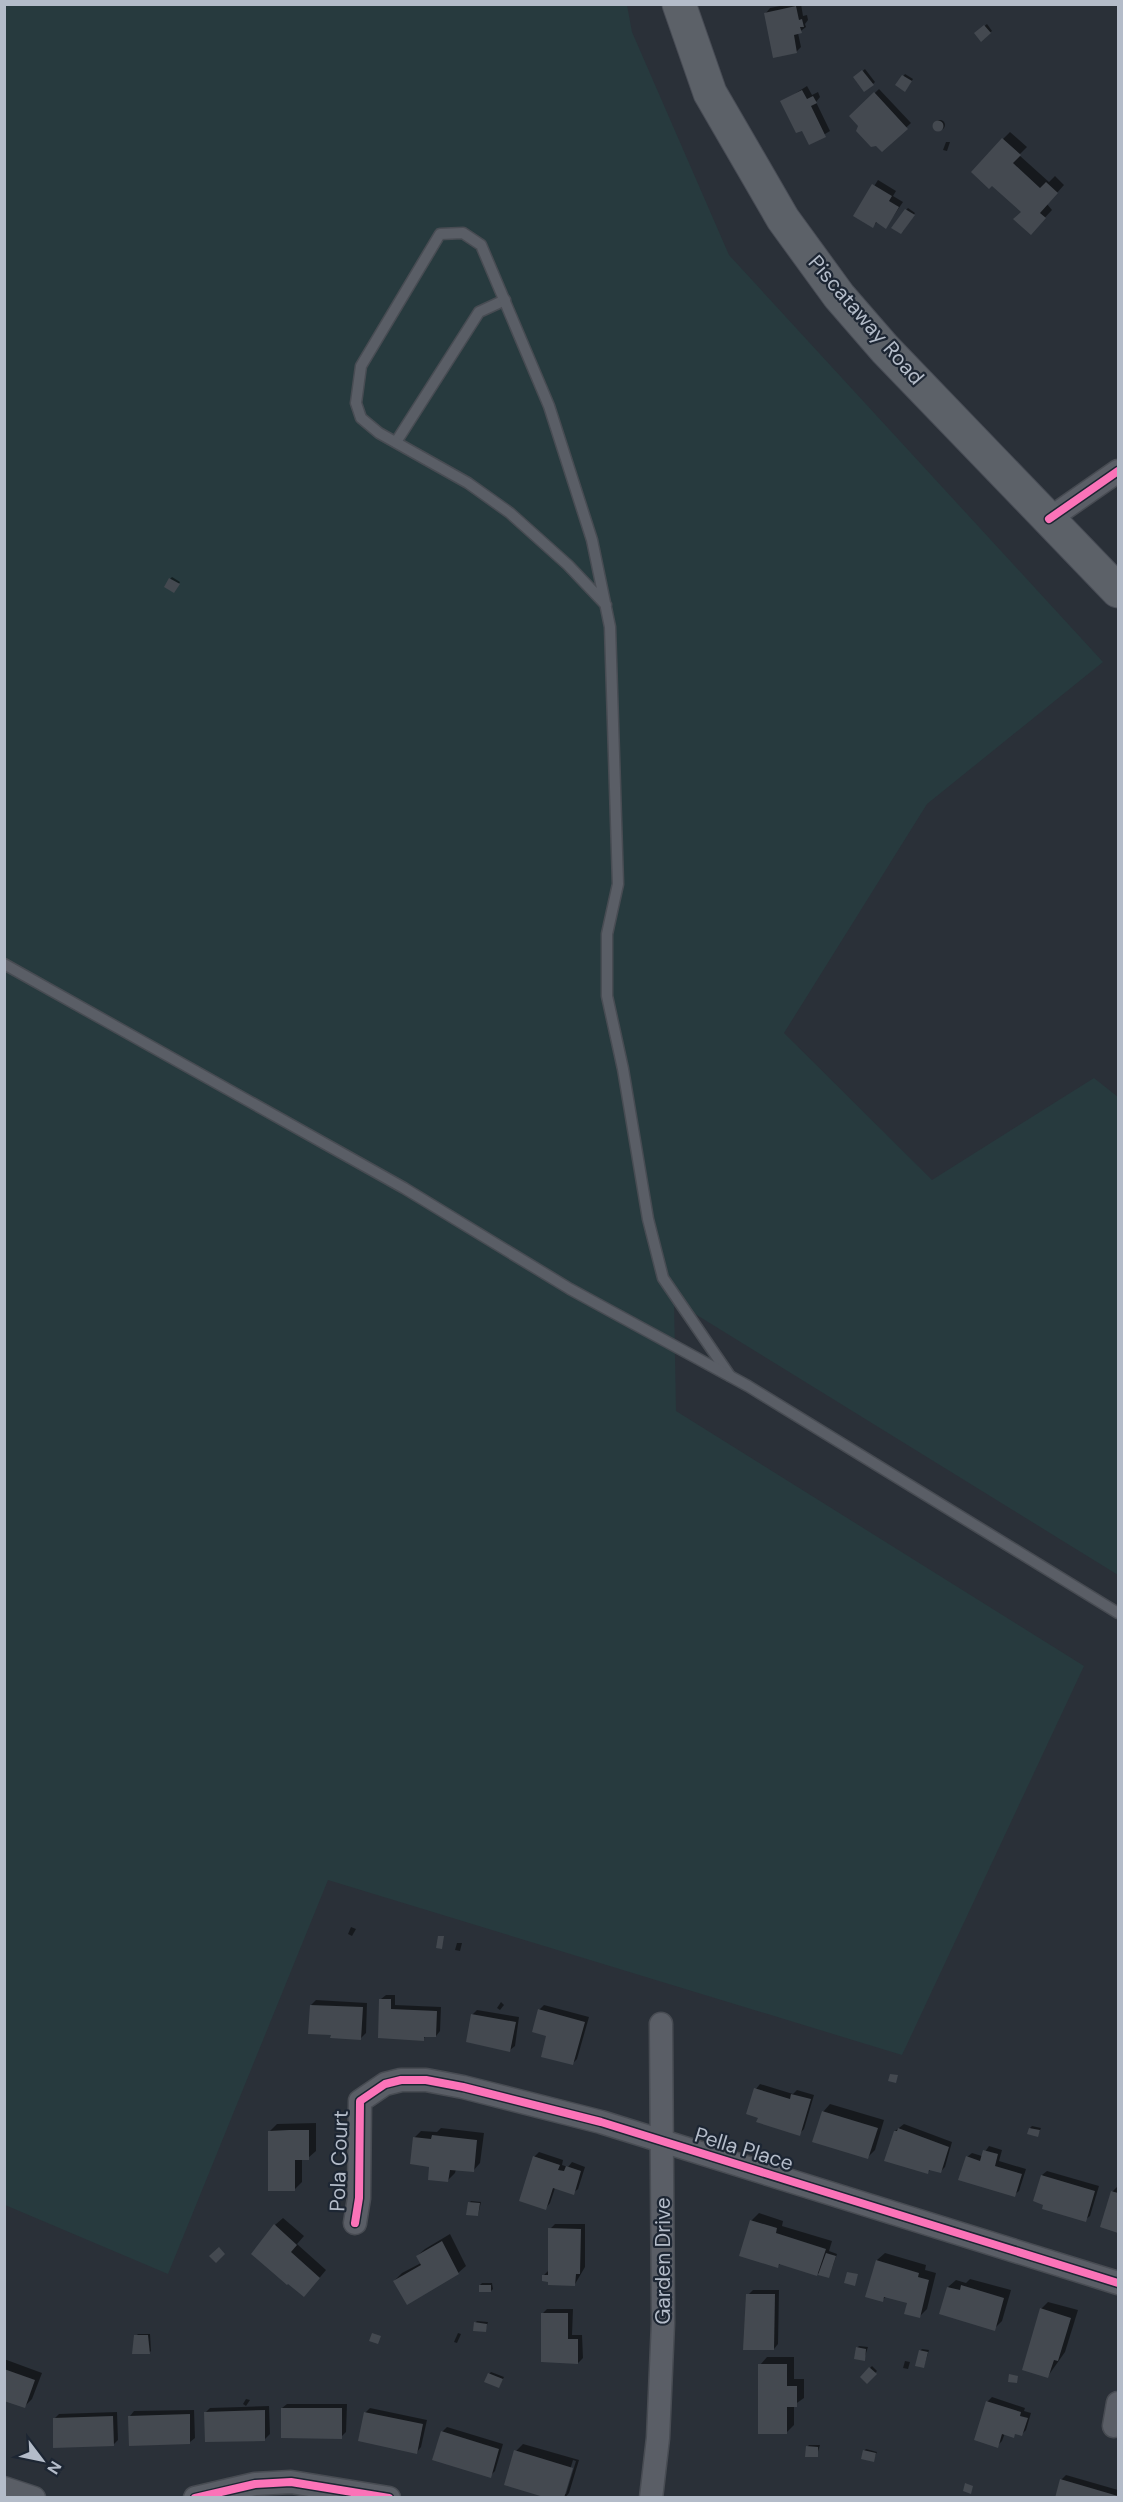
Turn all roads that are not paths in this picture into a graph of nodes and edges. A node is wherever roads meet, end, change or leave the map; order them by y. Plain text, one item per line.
1 (679, 4) edge
2 (505, 300) junction
3 (396, 442) junction
4 (1119, 471) edge
5 (1049, 519) junction
6 (1119, 591) edge
7 (606, 605) junction
8 (4, 964) edge
9 (730, 1376) junction
10 (1119, 1613) edge
11 (662, 2024) dead end
12 (360, 2101) joint
13 (663, 2142) junction
14 (355, 2223) dead end
15 (1119, 2283) edge
16 (1119, 2403) edge
17 (1114, 2426) dead end
18 (4, 2488) edge
19 (34, 2498) edge
20 (195, 2498) edge
21 (388, 2498) edge
22 (651, 2498) edge

1 - 5 main road, Piscataway Road
2 - 3 lane
2 - 3 lane
2 - 7 lane
3 - 7 lane
4 - 5 street
5 - 6 main road, Piscataway Road
7 - 9 lane
8 - 9 lane
9 - 10 lane
11 - 13 street, Garden Drive
12 - 13 street, Pella Place
12 - 14 street, Pola Court
13 - 15 street, Pella Place
13 - 22 street, Garden Drive
16 - 17 street
18 - 19 street
20 - 21 street

